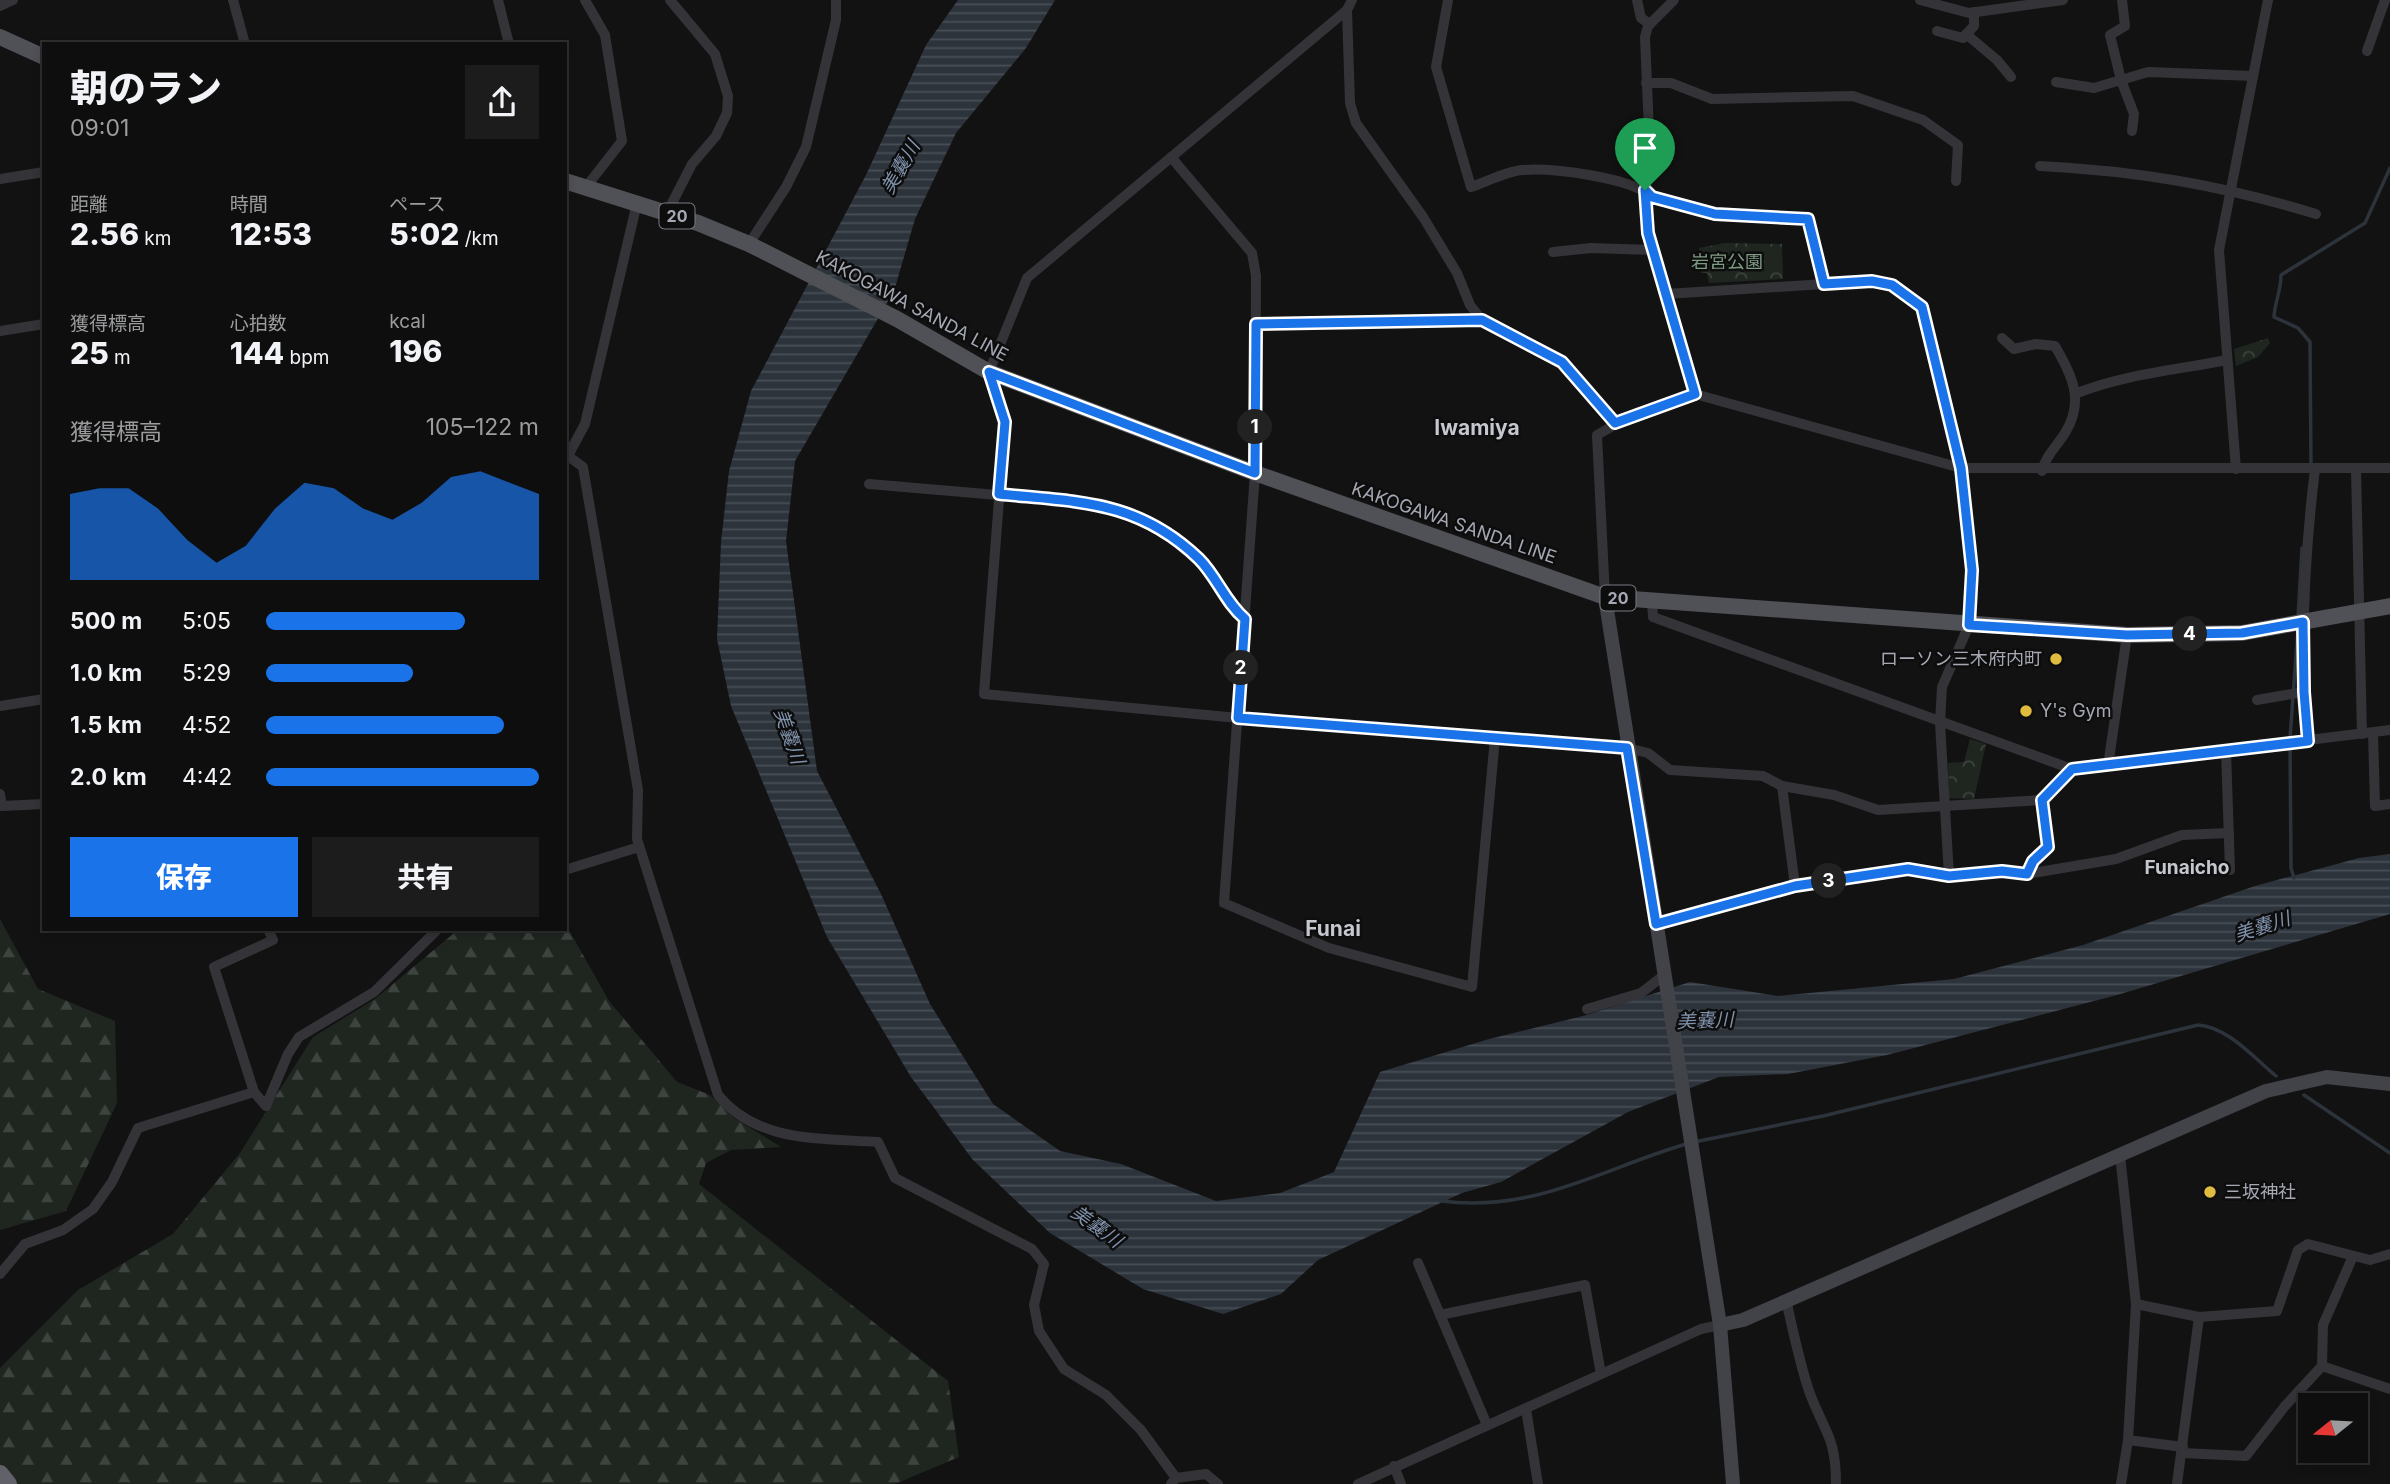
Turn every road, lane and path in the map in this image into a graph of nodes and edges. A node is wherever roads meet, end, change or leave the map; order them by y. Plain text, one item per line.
1 (13, 0) edge
2 (233, 0) edge
3 (498, 0) edge
4 (585, 0) edge
5 (670, 0) edge
6 (836, 0) edge
7 (1352, 0) edge
8 (1448, 0) edge
9 (1637, 0) edge
10 (1674, 0) edge
11 (1920, 0) edge
12 (1972, 0) edge
13 (2063, 0) edge
14 (2122, 0) edge
15 (2268, 0) edge
16 (2385, 0) edge
17 (0, 6) edge
18 (1347, 10) junction
19 (1972, 13) junction
20 (1650, 24) junction
21 (1937, 31) dead end
22 (1966, 34) junction
23 (0, 37) edge
24 (244, 42) edge
25 (508, 42) edge
26 (2367, 51) dead end
27 (42, 56) edge
28 (2253, 76) junction
29 (2011, 77) dead end
30 (2121, 80) junction
31 (2056, 82) dead end
32 (1646, 83) junction
33 (2132, 131) dead end
34 (1171, 157) junction
35 (2040, 166) dead end
36 (42, 172) edge
37 (0, 179) edge
38 (1956, 181) dead end
39 (567, 182) edge
40 (586, 187) junction
41 (2231, 189) junction
42 (1645, 190) junction
43 (636, 203) junction
44 (667, 213) junction
45 (2316, 214) dead end
46 (749, 244) junction
47 (1653, 250) junction
48 (1553, 252) dead end
49 (1824, 284) junction
50 (1666, 294) junction
51 (1482, 320) junction
52 (42, 324) edge
53 (1256, 324) junction
54 (0, 331) edge
55 (2002, 338) dead end
56 (2227, 360) junction
57 (989, 372) junction
58 (2077, 393) junction
59 (1695, 394) junction
60 (1615, 423) junction
61 (567, 456) edge
62 (567, 459) edge
63 (1961, 468) junction
64 (2390, 468) edge
65 (2236, 469) junction
66 (2311, 469) junction
67 (2356, 469) junction
68 (2042, 471) junction
69 (1255, 473) junction
70 (869, 484) dead end
71 (999, 494) junction
72 (1605, 597) junction
73 (1652, 603) junction
74 (2390, 606) edge
75 (2357, 612) junction
76 (1245, 619) junction
77 (2303, 622) junction
78 (1969, 625) junction
79 (2127, 635) junction
80 (2304, 692) junction
81 (42, 699) edge
82 (2257, 700) dead end
83 (0, 706) edge
84 (1238, 718) junction
85 (1940, 723) junction
86 (2390, 730) edge
87 (2368, 733) junction
88 (1495, 738) junction
89 (2308, 741) junction
90 (1627, 748) junction
91 (2226, 751) junction
92 (2108, 766) junction
93 (2072, 769) junction
94 (1782, 786) junction
95 (0, 794) edge
96 (2042, 800) junction
97 (42, 804) edge
98 (2390, 804) edge
99 (1946, 806) junction
100 (2229, 833) junction
101 (639, 847) junction
102 (567, 869) edge
103 (2230, 870) dead end
104 (2027, 874) junction
105 (1949, 876) junction
106 (1795, 886) junction
107 (1656, 924) junction
108 (269, 931) edge
109 (436, 931) edge
110 (1663, 976) junction
111 (1587, 1009) dead end
112 (2390, 1084) edge
113 (254, 1092) junction
114 (2120, 1155) junction
115 (2390, 1254) edge
116 (2353, 1256) junction
117 (1418, 1264) dead end
118 (0, 1274) edge
119 (1786, 1300) junction
120 (2136, 1304) junction
121 (1440, 1315) junction
122 (2199, 1317) junction
123 (1720, 1325) junction
124 (2322, 1366) junction
125 (1601, 1374) junction
126 (2390, 1390) edge
127 (1526, 1409) junction
128 (1487, 1425) junction
129 (2128, 1440) junction
130 (2182, 1450) junction
131 (1394, 1466) junction
132 (0, 1474) edge
133 (1173, 1481) edge
134 (8, 1484) edge
135 (1219, 1484) edge
136 (1358, 1484) edge
137 (1401, 1484) edge
138 (1536, 1484) edge
139 (1733, 1484) edge
140 (1836, 1484) edge
141 (2121, 1484) edge
142 (2177, 1484) edge

1 - 17 street
2 - 24 street
3 - 25 street
4 - 40 street
5 - 44 street
6 - 46 street
7 - 18 street
8 - 42 street
9 - 20 street
10 - 20 street
11 - 19 street
12 - 19 street
13 - 19 street
14 - 30 street
15 - 28 street
16 - 26 street
18 - 34 street
18 - 51 street
19 - 22 street
20 - 32 street
21 - 22 street
22 - 29 street
23 - 27 main road
28 - 30 street
28 - 41 street
30 - 31 street
30 - 33 street
32 - 38 street
32 - 42 street
34 - 53 street
34 - 57 street
35 - 41 street
36 - 37 street
39 - 40 main road, KAKOGAWA SANDA LINE / 20
40 - 43 main road, KAKOGAWA SANDA LINE / 20
41 - 45 street
41 - 56 street
42 - 47 street
42 - 49 street
43 - 44 main road, KAKOGAWA SANDA LINE / 20
43 - 61 street
44 - 46 main road, KAKOGAWA SANDA LINE / 20
46 - 57 main road, KAKOGAWA SANDA LINE / 20
47 - 48 street
47 - 50 street
49 - 50 street
49 - 63 street
50 - 59 street
51 - 53 street
51 - 60 street
52 - 54 street
53 - 69 street
55 - 58 street
56 - 58 street
56 - 65 street
57 - 69 main road, KAKOGAWA SANDA LINE / 20
57 - 71 street
58 - 68 street
59 - 60 street
59 - 63 street
60 - 72 street
62 - 101 street
63 - 68 street
63 - 78 street
64 - 67 street
65 - 66 street
65 - 68 street
66 - 67 street
66 - 77 street
67 - 75 street
69 - 72 main road, KAKOGAWA SANDA LINE / 20
69 - 76 street
70 - 71 street
71 - 76 street
71 - 84 street
72 - 73 main road, KAKOGAWA SANDA LINE / 20
72 - 90 street
73 - 78 main road, KAKOGAWA SANDA LINE / 20
73 - 85 street
74 - 75 main road, KAKOGAWA SANDA LINE / 20
75 - 77 main road, KAKOGAWA SANDA LINE / 20
75 - 87 street
76 - 84 street
77 - 79 main road, KAKOGAWA SANDA LINE / 20
77 - 80 street
78 - 79 main road, KAKOGAWA SANDA LINE / 20
78 - 85 street
79 - 92 street
80 - 82 street
80 - 89 street
81 - 83 street
84 - 88 street
84 - 88 street
85 - 93 street
85 - 99 street
86 - 87 street
87 - 89 street
87 - 98 street
88 - 90 street
89 - 91 street
90 - 94 street
90 - 107 street
91 - 92 street
91 - 100 street
92 - 93 street
93 - 96 street
94 - 99 street
94 - 106 street
95 - 97 street
96 - 99 street
96 - 104 street
99 - 105 street
100 - 103 street
100 - 104 street
101 - 102 street
101 - 133 street
104 - 105 street
105 - 106 street
106 - 107 street
107 - 110 street
108 - 113 street
109 - 113 street
110 - 111 street
110 - 123 street
112 - 114 street
113 - 118 street
114 - 119 street
114 - 120 street
115 - 116 street
116 - 122 street
116 - 124 street
117 - 121 street
119 - 123 street
119 - 140 street
120 - 122 street
120 - 129 street
121 - 125 street
121 - 128 street
122 - 130 street
123 - 125 street
123 - 139 street
124 - 126 street
124 - 130 street
125 - 127 street
127 - 128 street
127 - 138 street
128 - 131 street
129 - 130 street
129 - 141 street
130 - 142 street
131 - 136 street
131 - 137 street
132 - 134 highway
133 - 135 street

